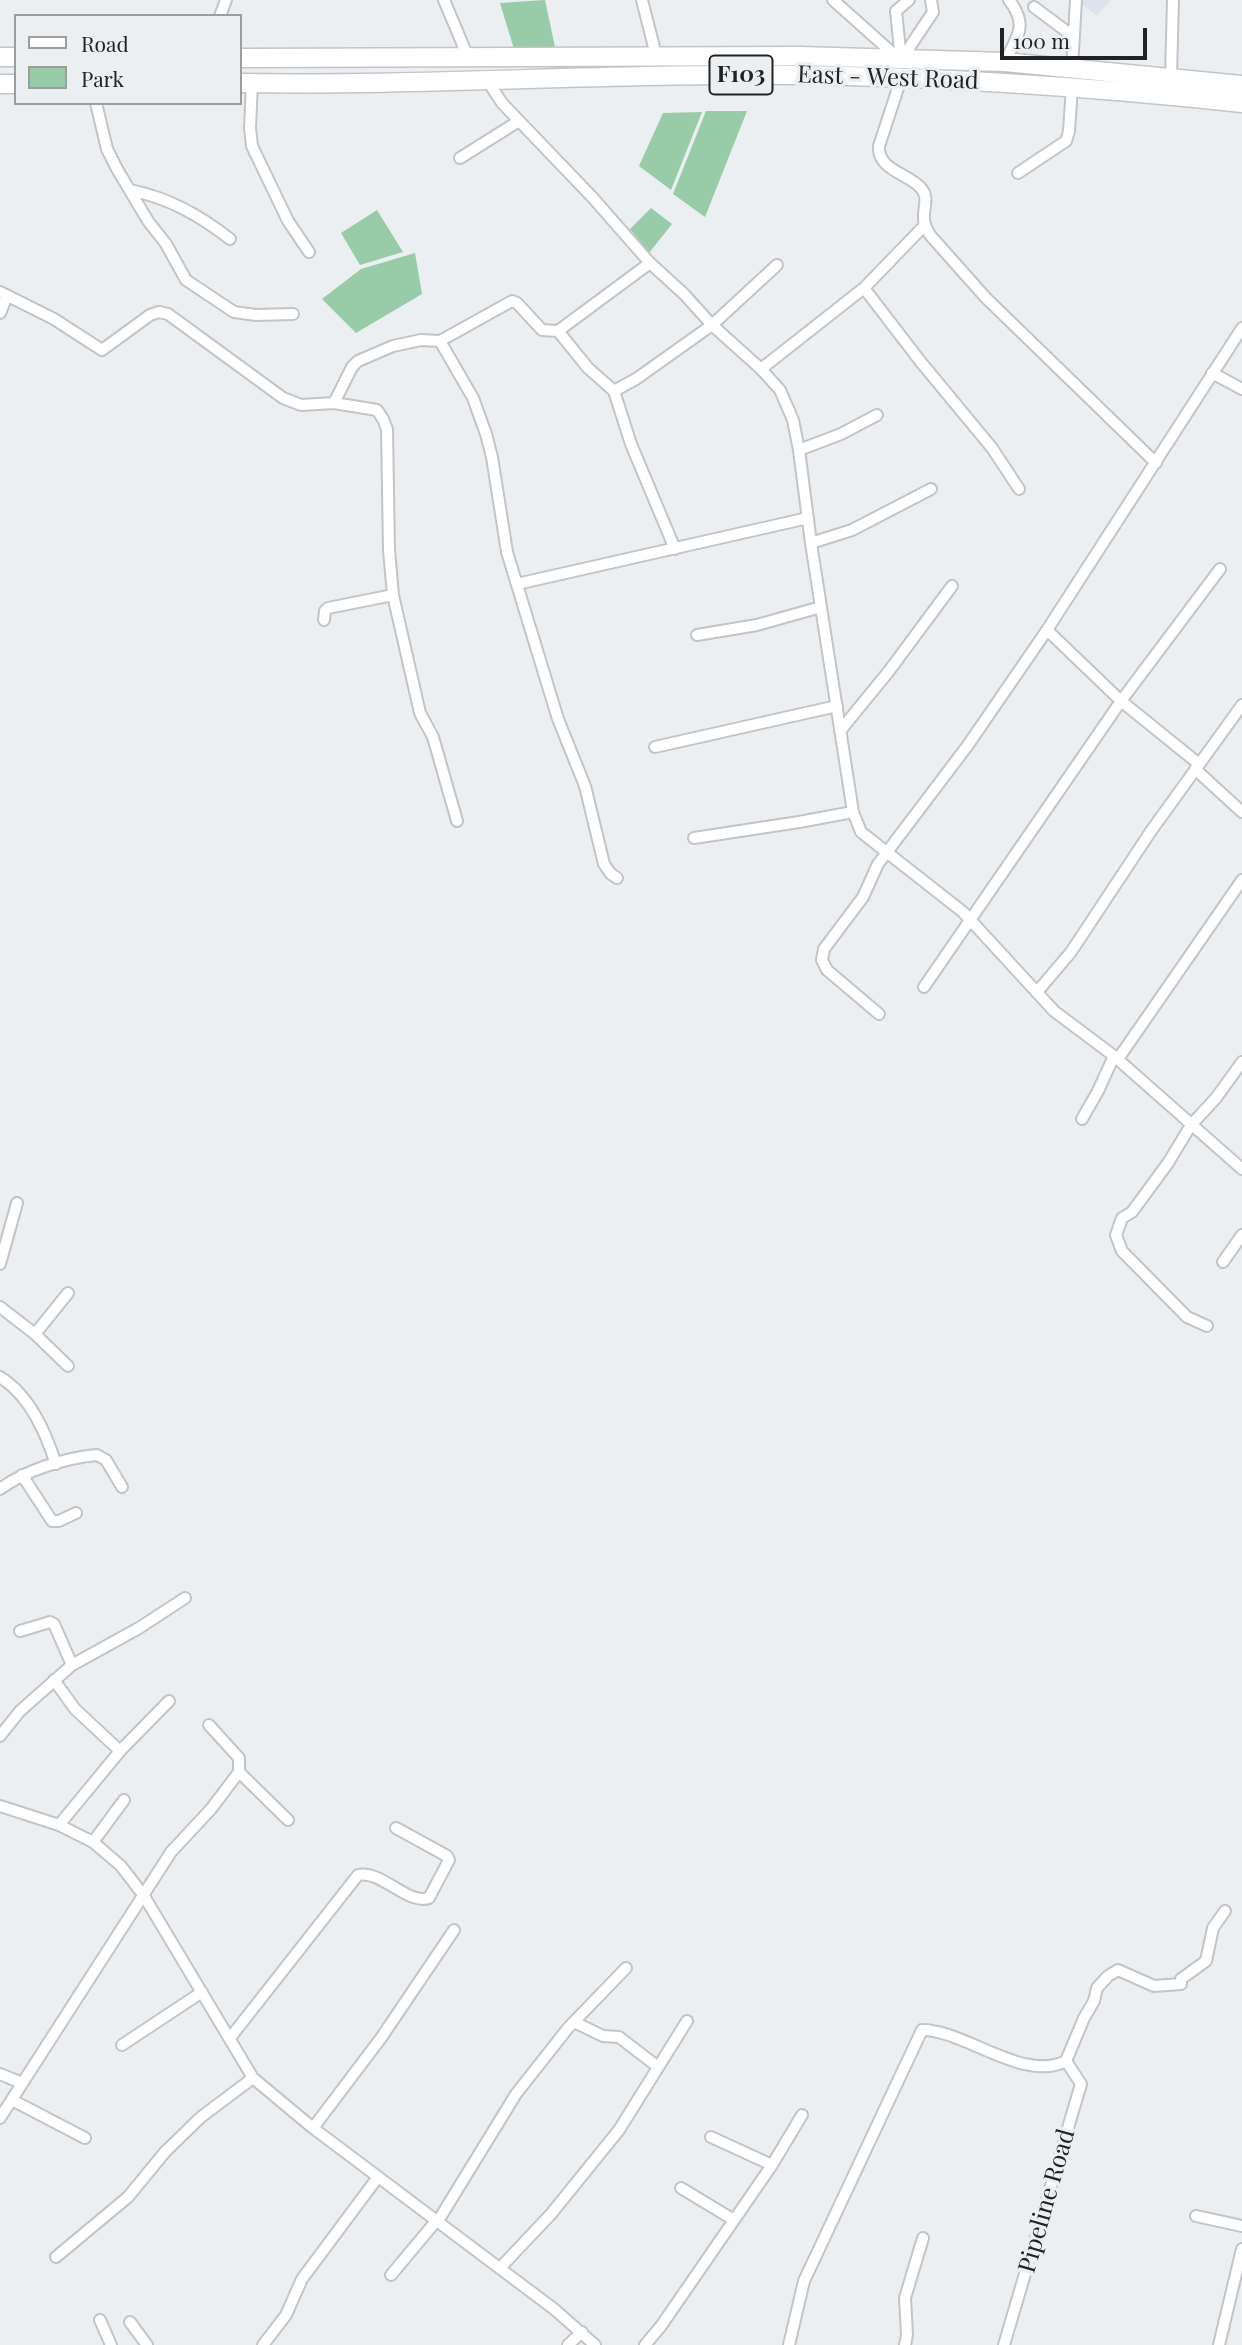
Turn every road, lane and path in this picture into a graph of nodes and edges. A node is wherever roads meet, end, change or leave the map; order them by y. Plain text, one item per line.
1 (444, 0) edge
2 (642, 0) edge
3 (833, 0) edge
4 (909, 0) edge
5 (931, 0) edge
6 (1009, 0) edge
7 (1076, 0) edge
8 (1173, 0) edge
9 (1034, 7) dead end
10 (1074, 37) junction
11 (656, 55) junction
12 (468, 57) junction
13 (242, 58) edge
14 (901, 60) junction
15 (1005, 62) junction
16 (1072, 68) junction
17 (1171, 77) junction
18 (901, 79) junction
19 (487, 80) junction
20 (246, 83) edge
21 (1242, 85) edge
22 (1072, 87) junction
23 (1242, 103) edge
24 (96, 105) edge
25 (519, 121) junction
26 (460, 158) dead end
27 (1018, 173) dead end
28 (130, 190) junction
29 (925, 225) junction
30 (230, 239) dead end
31 (309, 252) dead end
32 (650, 263) junction
33 (777, 265) dead end
34 (864, 288) junction
35 (4, 294) edge
36 (0, 313) edge
37 (293, 314) dead end
38 (712, 325) junction
39 (1242, 328) edge
40 (558, 331) junction
41 (440, 341) junction
42 (761, 369) junction
43 (1212, 373) junction
44 (1242, 389) edge
45 (614, 391) junction
46 (334, 403) junction
47 (877, 415) dead end
48 (799, 450) junction
49 (1156, 463) junction
50 (931, 489) dead end
51 (1019, 489) dead end
52 (808, 518) junction
53 (811, 543) junction
54 (675, 549) junction
55 (1220, 569) dead end
56 (517, 584) junction
57 (952, 586) dead end
58 (394, 595) junction
59 (821, 607) junction
60 (324, 620) dead end
61 (1046, 630) junction
62 (696, 635) dead end
63 (1121, 701) junction
64 (1242, 705) edge
65 (837, 706) junction
66 (840, 731) junction
67 (655, 747) dead end
68 (1197, 767) junction
69 (853, 811) junction
70 (1242, 812) edge
71 (457, 821) dead end
72 (694, 838) dead end
73 (886, 852) junction
74 (617, 878) dead end
75 (1242, 880) edge
76 (971, 920) junction
77 (924, 987) dead end
78 (1037, 992) junction
79 (879, 1014) dead end
80 (1116, 1057) junction
81 (1242, 1062) edge
82 (1082, 1119) dead end
83 (1191, 1125) junction
84 (1242, 1169) edge
85 (17, 1203) dead end
86 (1242, 1235) edge
87 (1223, 1262) dead end
88 (0, 1264) edge
89 (68, 1293) dead end
90 (0, 1307) edge
91 (1207, 1326) dead end
92 (35, 1334) junction
93 (68, 1366) dead end
94 (0, 1377) edge
95 (56, 1464) junction
96 (22, 1475) junction
97 (122, 1487) dead end
98 (0, 1489) edge
99 (76, 1513) dead end
100 (186, 1598) dead end
101 (20, 1631) dead end
102 (72, 1665) junction
103 (54, 1680) junction
104 (169, 1701) dead end
105 (209, 1725) dead end
106 (0, 1737) edge
107 (120, 1751) junction
108 (239, 1772) junction
109 (124, 1800) dead end
110 (1, 1810) edge
111 (288, 1820) dead end
112 (59, 1825) junction
113 (396, 1828) dead end
114 (93, 1842) junction
115 (144, 1896) junction
116 (1224, 1911) dead end
117 (454, 1930) dead end
118 (626, 1968) dead end
119 (202, 1992) junction
120 (687, 2021) dead end
121 (574, 2022) junction
122 (230, 2038) junction
123 (122, 2045) dead end
124 (1066, 2061) junction
125 (658, 2067) junction
126 (0, 2074) edge
127 (253, 2078) junction
128 (22, 2083) junction
129 (12, 2100) junction
130 (802, 2115) dead end
131 (0, 2118) edge
132 (313, 2128) junction
133 (711, 2137) dead end
134 (85, 2138) dead end
135 (772, 2165) junction
136 (379, 2177) junction
137 (681, 2188) dead end
138 (1196, 2217) dead end
139 (734, 2220) junction
140 (438, 2221) junction
141 (1242, 2226) edge
142 (923, 2238) dead end
143 (1242, 2249) edge
144 (56, 2257) dead end
145 (500, 2268) junction
146 (391, 2275) dead end
147 (100, 2320) dead end
148 (130, 2322) dead end
149 (582, 2332) junction
150 (111, 2345) edge
151 (147, 2345) edge
152 (263, 2345) edge
153 (568, 2345) edge
154 (595, 2345) edge
155 (645, 2345) edge
156 (789, 2345) edge
157 (905, 2345) edge
158 (1004, 2345) edge
159 (1219, 2345) edge

1 - 12 street
2 - 11 street
3 - 14 street
4 - 14 street
5 - 14 street
6 - 15 street
7 - 10 street
8 - 17 street
9 - 10 street
10 - 16 street
11 - 12 main road, East - West Road / F103
11 - 14 main road, East - West Road / F103
12 - 13 main road, East - West Road / F103
14 - 15 main road, East - West Road / F103
15 - 16 main road, East - West Road / F103
16 - 17 main road, East - West Road / F103
17 - 21 main road, East - West Road / F103
18 - 19 main road, East - West Road / F103
18 - 22 main road, East - West Road / F103
18 - 29 street
19 - 20 main road, East - West Road / F103
19 - 25 street
20 - 31 street
22 - 23 main road, East - West Road / F103
22 - 27 street
24 - 28 street
25 - 26 street
25 - 32 street
28 - 30 street
28 - 37 street
29 - 34 street
29 - 49 street
32 - 38 street
32 - 40 street
33 - 38 street
34 - 42 street
34 - 51 street
35 - 36 street
35 - 46 street
38 - 42 street
38 - 45 street
39 - 43 street
40 - 41 street
40 - 45 street
41 - 46 street
41 - 56 street
42 - 48 street
43 - 44 street
43 - 49 street
45 - 54 street
46 - 58 street
47 - 48 street
48 - 52 street
49 - 61 street
50 - 53 street
52 - 53 street
52 - 54 street
53 - 59 street
54 - 56 street
55 - 63 street
56 - 74 street
57 - 66 street
58 - 60 street
58 - 71 street
59 - 62 street
59 - 65 street
61 - 63 street
61 - 73 street
63 - 68 street
63 - 76 street
64 - 68 street
65 - 66 street
65 - 67 street
66 - 69 street
68 - 70 street
68 - 78 street
69 - 72 street
69 - 73 street
73 - 76 street
73 - 79 street
75 - 80 street
76 - 77 street
76 - 78 street
78 - 80 street
80 - 82 street
80 - 83 street
81 - 83 street
83 - 84 street
83 - 91 street
85 - 88 street
86 - 87 street
89 - 92 street
90 - 92 street
92 - 93 street
94 - 95 street
95 - 96 street
95 - 97 street
96 - 98 street
96 - 99 street
100 - 102 street
101 - 102 street
102 - 103 street
103 - 106 street
103 - 107 street
104 - 107 street
105 - 108 street
107 - 112 street
108 - 111 street
108 - 115 street
109 - 114 street
110 - 112 street
112 - 114 street
113 - 122 street
114 - 115 street
115 - 119 street
115 - 128 street
116 - 124 street
117 - 132 street
118 - 121 street
119 - 122 street
119 - 123 street
120 - 125 street
121 - 125 street
121 - 140 street
122 - 127 street
124 - 156 street
124 - 158 street, Pipeline Road
125 - 145 street
126 - 128 street
127 - 132 street
127 - 144 street
128 - 129 street
129 - 131 street
129 - 134 street
130 - 135 street
132 - 136 street
133 - 135 street
135 - 139 street
136 - 140 street
136 - 152 street
137 - 139 street
138 - 141 street
139 - 155 street
140 - 145 street
140 - 146 street
142 - 157 street
143 - 159 street
145 - 149 street
147 - 150 street
148 - 151 street
149 - 153 street
149 - 154 street

